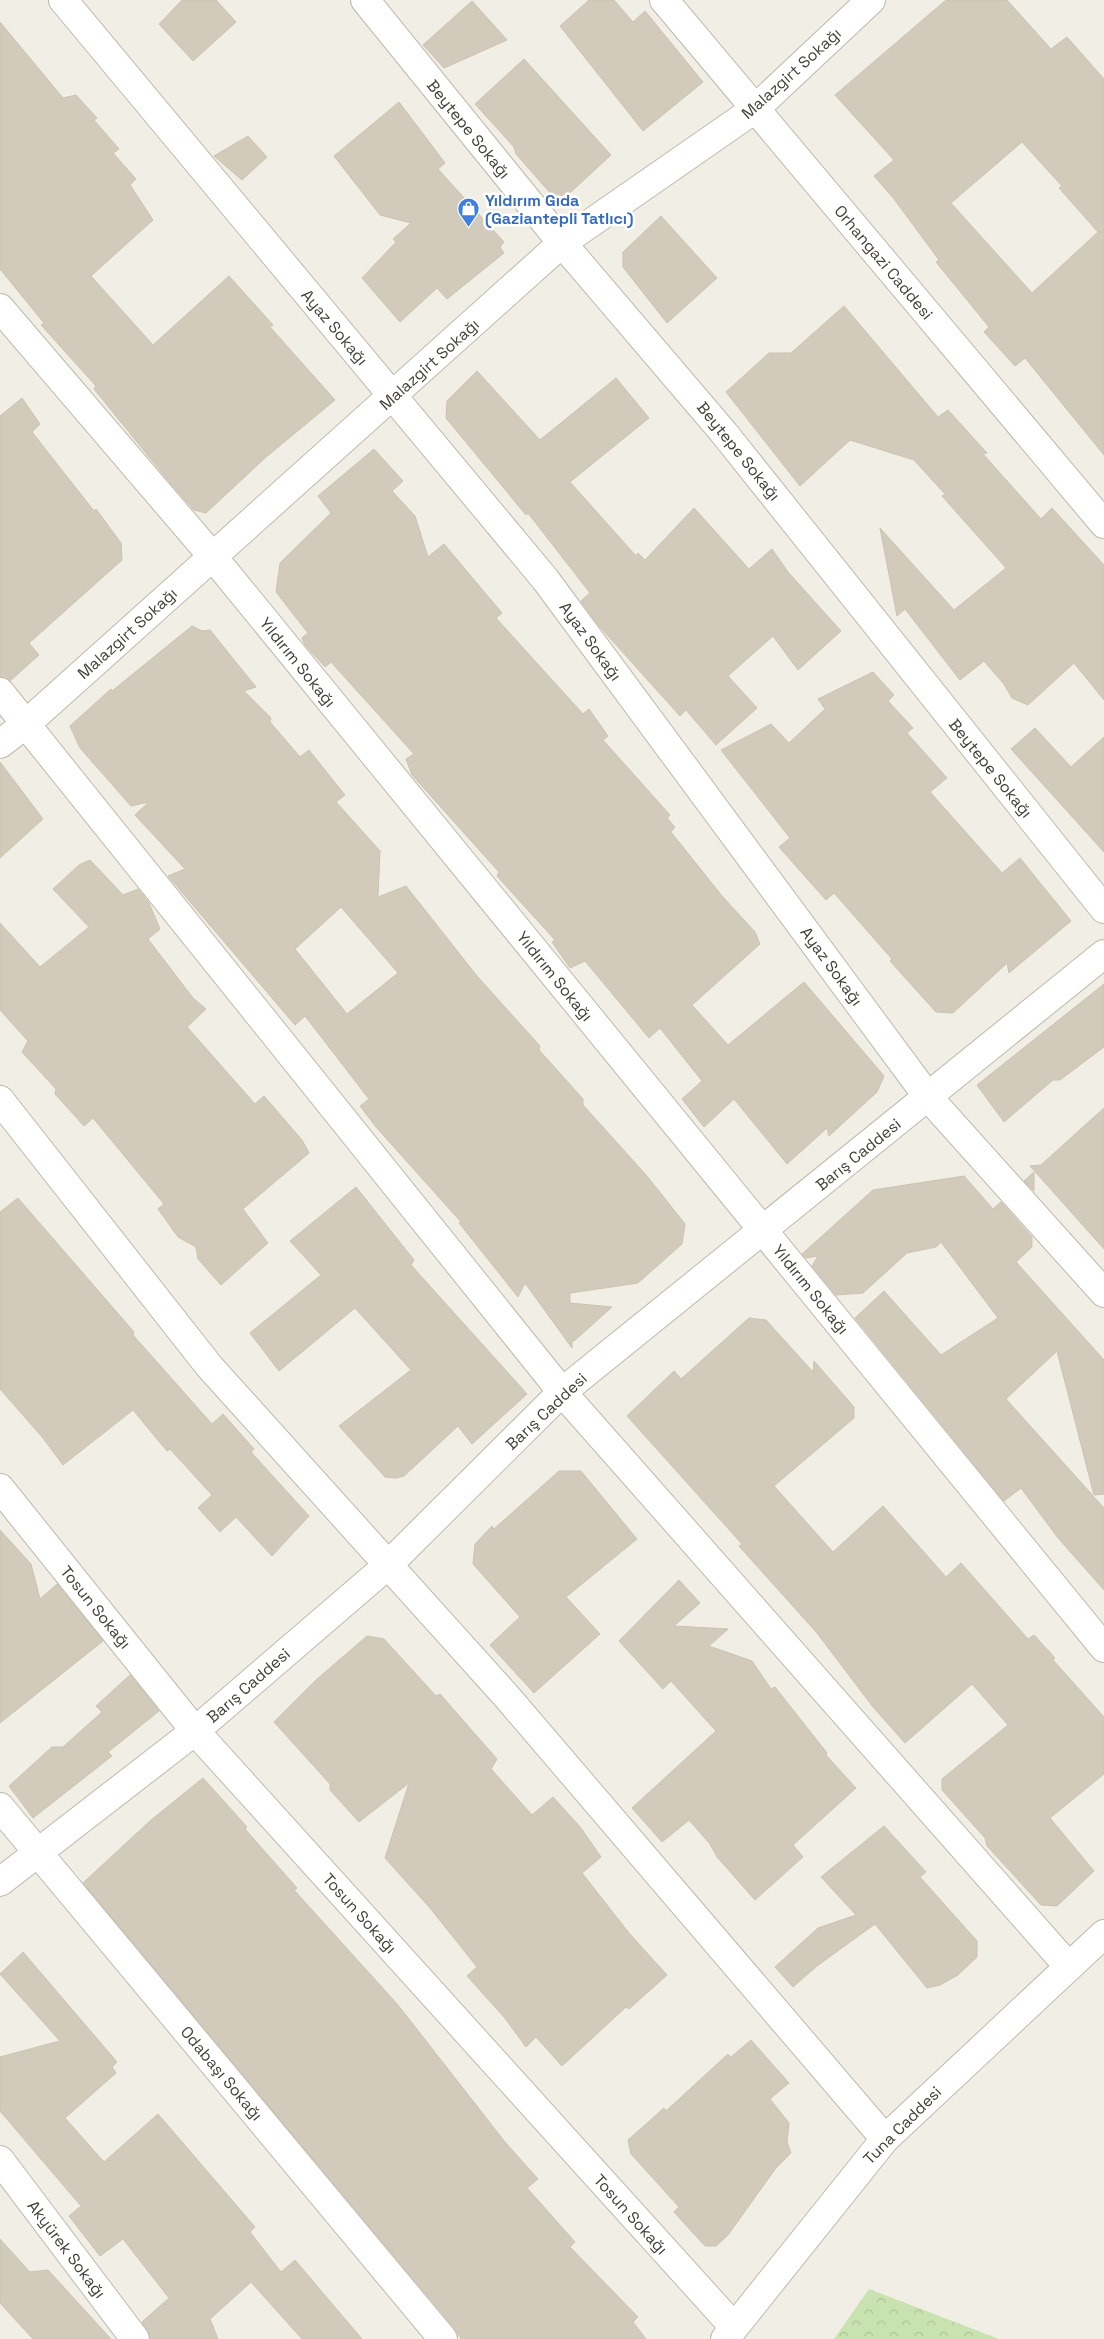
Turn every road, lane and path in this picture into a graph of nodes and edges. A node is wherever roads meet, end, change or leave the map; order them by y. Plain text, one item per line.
1 (63, 0) edge
2 (365, 0) edge
3 (664, 0) edge
4 (871, 0) edge
5 (755, 108) junction
6 (562, 243) junction
7 (0, 308) edge
8 (394, 396) junction
9 (1104, 524) edge
10 (213, 557) junction
11 (0, 692) edge
12 (26, 724) junction
13 (0, 744) edge
14 (1104, 909) edge
15 (1104, 954) edge
16 (928, 1097) junction
17 (0, 1100) edge
18 (764, 1231) junction
19 (1104, 1293) edge
20 (562, 1392) junction
21 (0, 1488) edge
22 (388, 1565) junction
23 (1104, 1648) edge
24 (195, 1731) junction
25 (0, 1807) edge
26 (38, 1851) junction
27 (0, 1882) edge
28 (1104, 1934) edge
29 (1070, 1967) junction
30 (885, 2139) junction
31 (0, 2160) edge
32 (729, 2333) edge
33 (135, 2339) edge
34 (443, 2339) edge

1 - 8 street, Ayaz Sokağı
2 - 6 street, Beytepe Sokağı
3 - 5 street, Orhangazi Caddesi
4 - 5 street, Malazgirt Sokağı
5 - 6 street, Malazgirt Sokağı
5 - 9 street, Orhangazi Caddesi
6 - 8 street, Malazgirt Sokağı
6 - 14 street, Beytepe Sokağı
7 - 10 street, Yıldırım Sokağı
8 - 10 street, Malazgirt Sokağı
8 - 16 street, Ayaz Sokağı
10 - 12 street, Malazgirt Sokağı
10 - 18 street, Yıldırım Sokağı
11 - 12 street
12 - 13 street, Malazgirt Sokağı
12 - 20 street
15 - 16 street, Barış Caddesi
16 - 18 street, Barış Caddesi
16 - 19 street, Ayaz Sokağı
17 - 22 street
18 - 20 street, Barış Caddesi
18 - 23 street, Yıldırım Sokağı
20 - 22 street, Barış Caddesi
20 - 29 street
21 - 24 street, Tosun Sokağı
22 - 24 street, Barış Caddesi
22 - 30 street
24 - 26 street, Barış Caddesi
24 - 32 street, Tosun Sokağı
25 - 26 street, Odabaşı Sokağı
26 - 27 street, Barış Caddesi
26 - 34 street, Odabaşı Sokağı
28 - 29 street, Tuna Caddesi
29 - 30 street, Tuna Caddesi
30 - 32 street, Tuna Caddesi
31 - 33 street, Akyürek Sokağı

